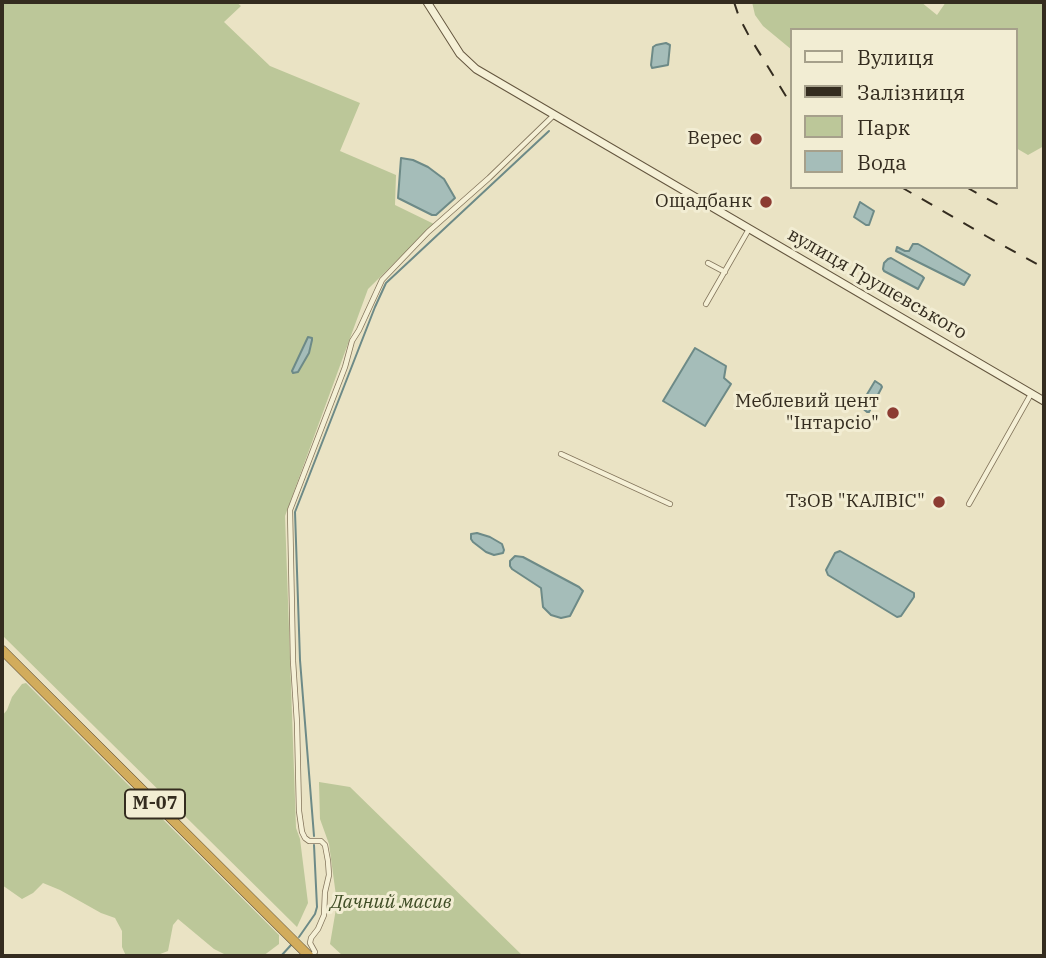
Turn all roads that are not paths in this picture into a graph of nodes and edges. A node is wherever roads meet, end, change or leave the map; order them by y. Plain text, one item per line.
1 (427, 2) edge
2 (554, 115) junction
3 (750, 228) junction
4 (708, 262) dead end
5 (725, 272) junction
6 (706, 304) dead end
7 (1031, 393) junction
8 (1044, 401) edge
9 (561, 454) dead end
10 (670, 504) dead end
11 (969, 504) dead end
12 (2, 650) edge
13 (310, 956) edge

1 - 2 street, вулиця Грушевського
2 - 3 street, вулиця Грушевського
2 - 13 street
3 - 5 street
3 - 7 street, вулиця Грушевського
4 - 5 street
5 - 6 street
7 - 8 street, вулиця Грушевського
7 - 11 street
9 - 10 street
12 - 13 highway, М-07

